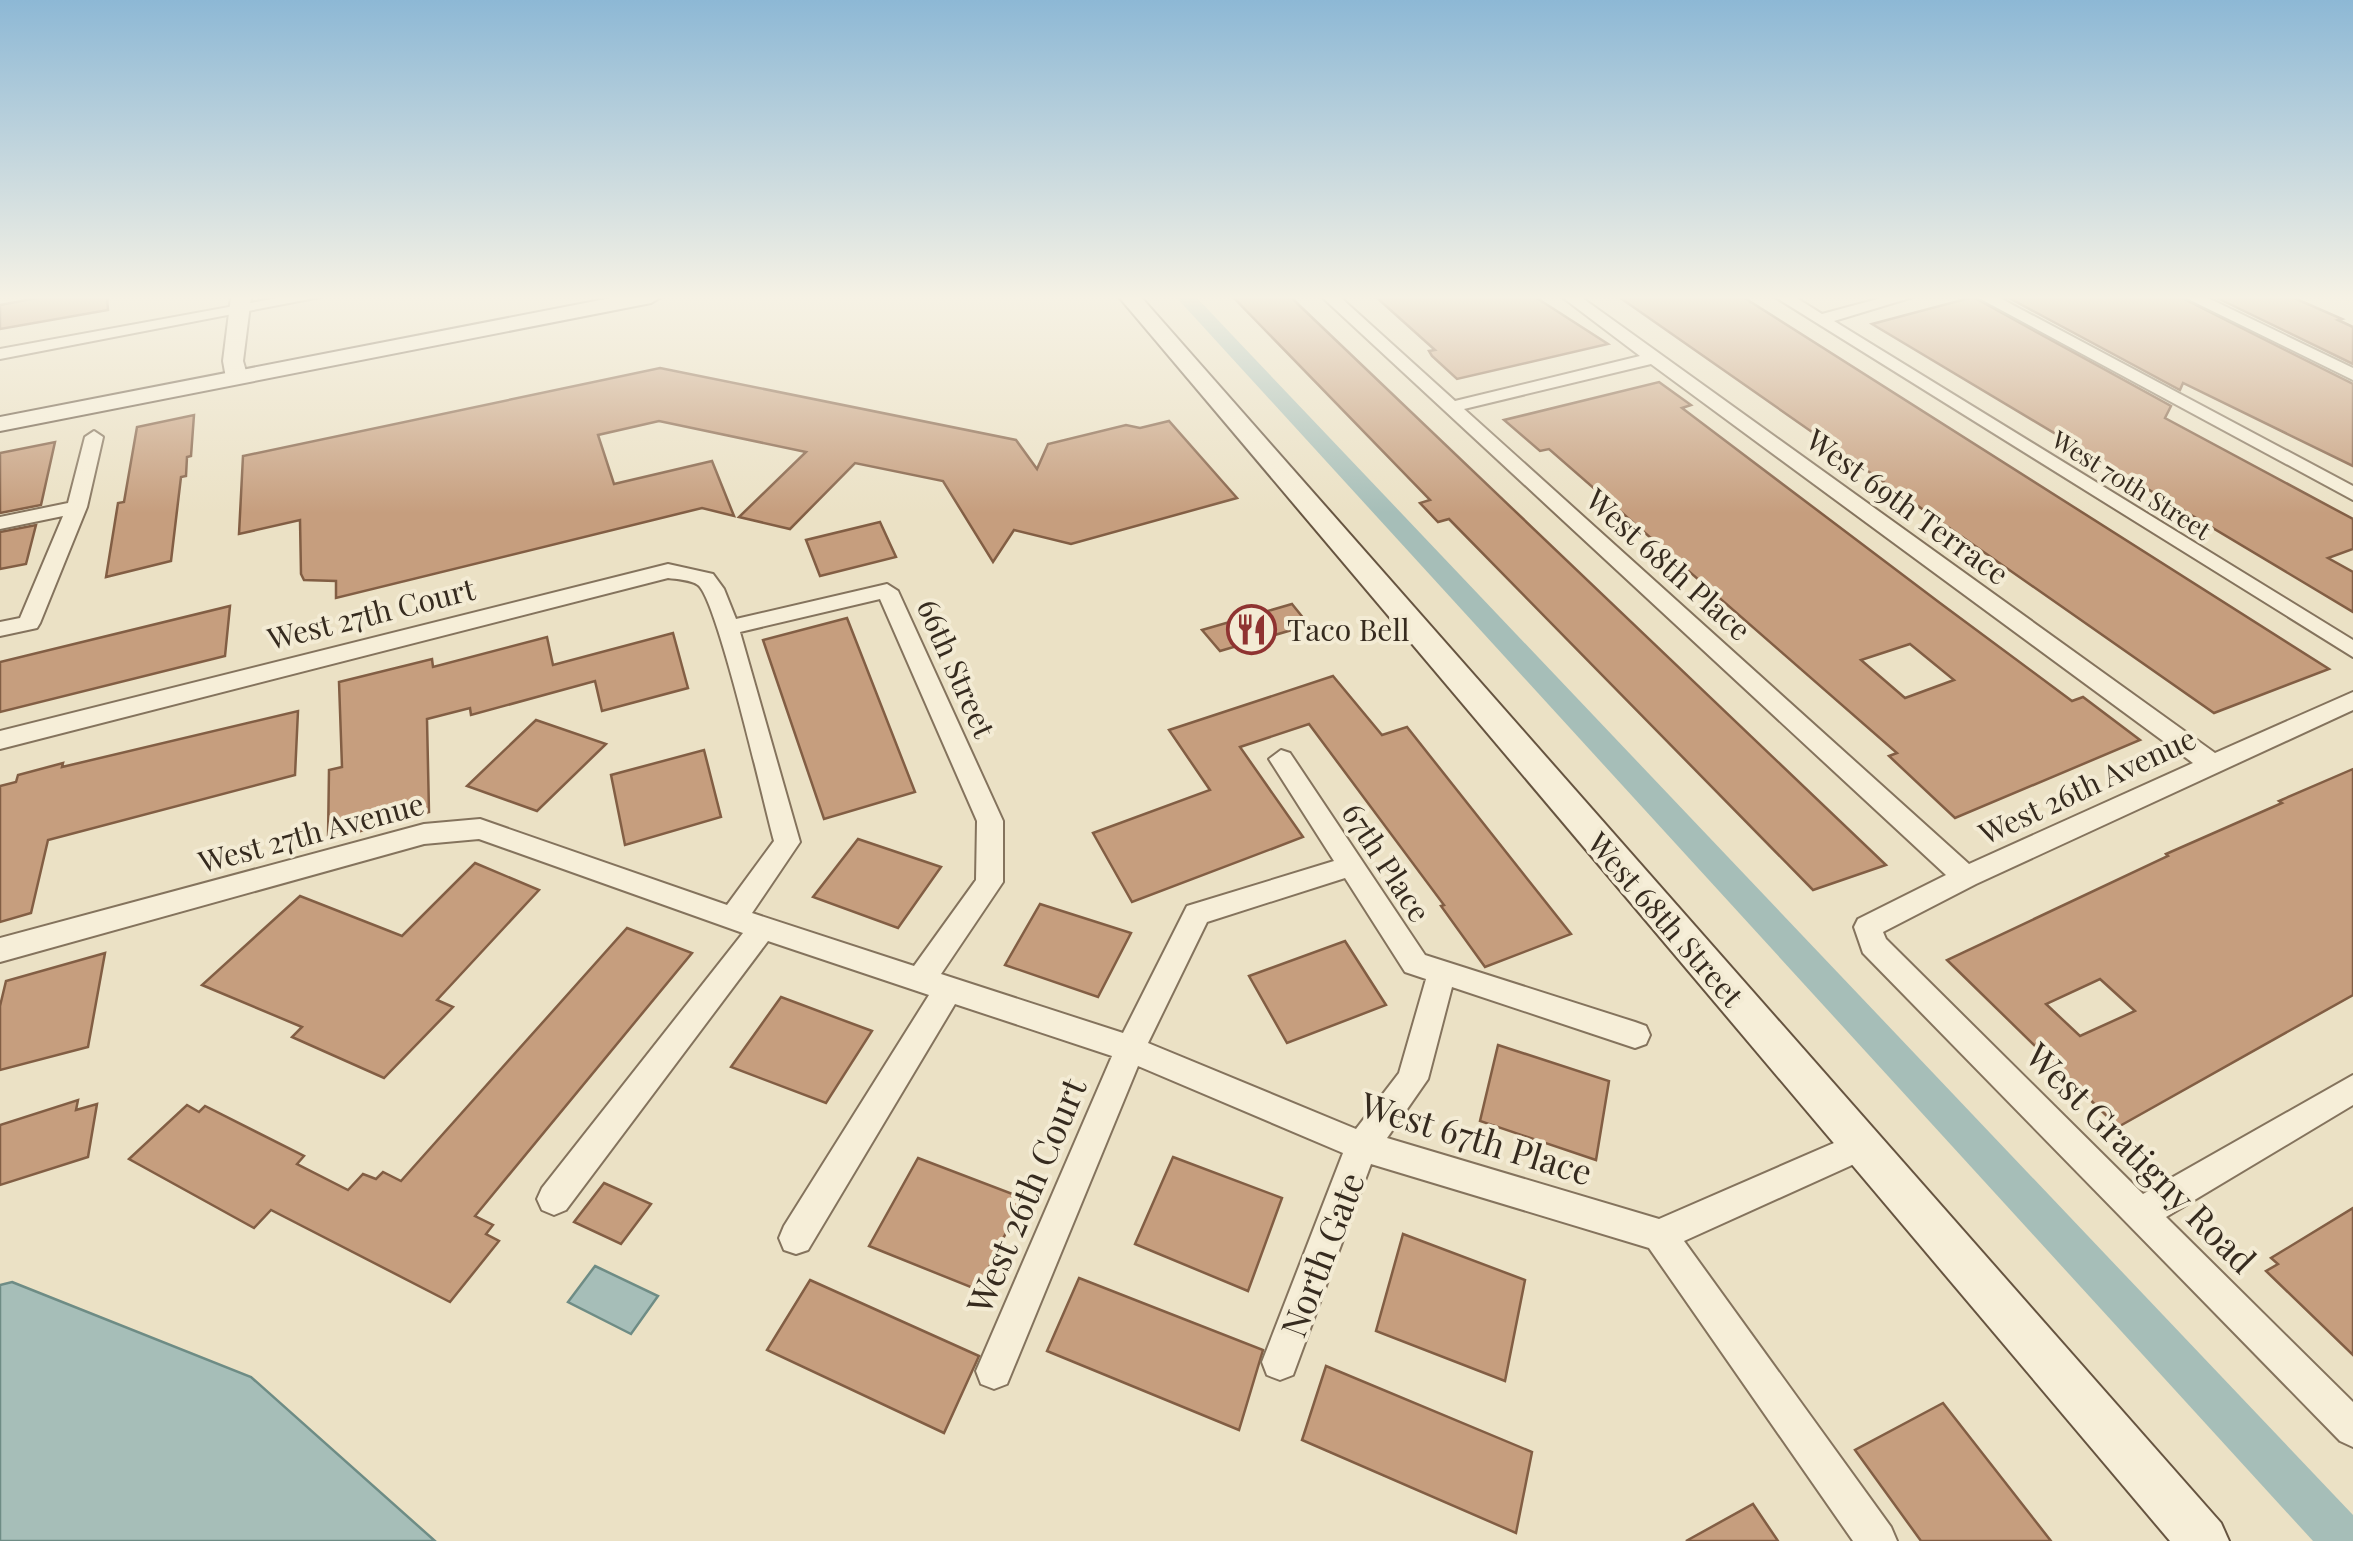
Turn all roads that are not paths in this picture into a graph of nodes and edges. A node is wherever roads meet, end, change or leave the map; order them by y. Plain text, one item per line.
1 (235, 369) edge
2 (284, 369) edge
3 (1191, 369) edge
4 (1409, 369) edge
5 (1607, 369) edge
6 (1667, 369) edge
7 (1898, 369) edge
8 (2118, 369) edge
9 (237, 378) junction
10 (1452, 407) junction
11 (0, 424) edge
12 (94, 437) dead end
13 (2353, 494) edge
14 (76, 507) junction
15 (0, 523) edge
16 (728, 628) junction
17 (0, 629) edge
18 (2353, 650) edge
19 (2353, 700) edge
20 (0, 740) edge
21 (1281, 760) dead end
22 (2211, 763) junction
23 (1351, 866) junction
24 (1966, 877) junction
25 (734, 917) junction
26 (764, 926) junction
27 (1873, 944) joint
28 (0, 950) edge
29 (1442, 972) junction
30 (934, 986) junction
31 (1636, 1035) dead end
32 (1130, 1049) junction
33 (2353, 1090) edge
34 (1362, 1146) junction
35 (1861, 1146) junction
36 (554, 1200) dead end
37 (2141, 1213) junction
38 (1660, 1235) junction
39 (796, 1238) dead end
40 (1280, 1362) dead end
41 (994, 1372) dead end
42 (2353, 1428) edge
43 (1877, 1541) edge
44 (2202, 1541) edge

1 - 9 street
2 - 9 main road
3 - 35 main road, West 68th Street
4 - 10 street, West 68th Place
5 - 10 street
6 - 22 street, West 69th Terrace
7 - 18 street, West 70th Street
8 - 13 street
9 - 11 main road
10 - 24 street, West 68th Place
12 - 14 street
14 - 15 street
14 - 17 street
16 - 20 street, West 27th Court
16 - 25 street
16 - 30 street, 66th Street
19 - 22 street, West 26th Avenue
21 - 23 street, 67th Place
22 - 24 street, West 26th Avenue
23 - 29 street, 67th Place
23 - 32 street, West 26th Court
24 - 27 street, West 26th Avenue
25 - 26 street, West 27th Avenue
25 - 28 street, West 27th Avenue
26 - 30 street, West 27th Avenue
26 - 36 street
27 - 37 street, West Gratigny Road
29 - 31 street, 67th Place
29 - 34 street
30 - 32 street, West 67th Place
30 - 39 street
32 - 34 street, West 67th Place
32 - 41 street, West 26th Court
33 - 37 street
34 - 38 street, West 67th Place
34 - 40 street, North Gate
35 - 38 street
35 - 44 main road, West 68th Street
37 - 42 street, West Gratigny Road
38 - 43 street

